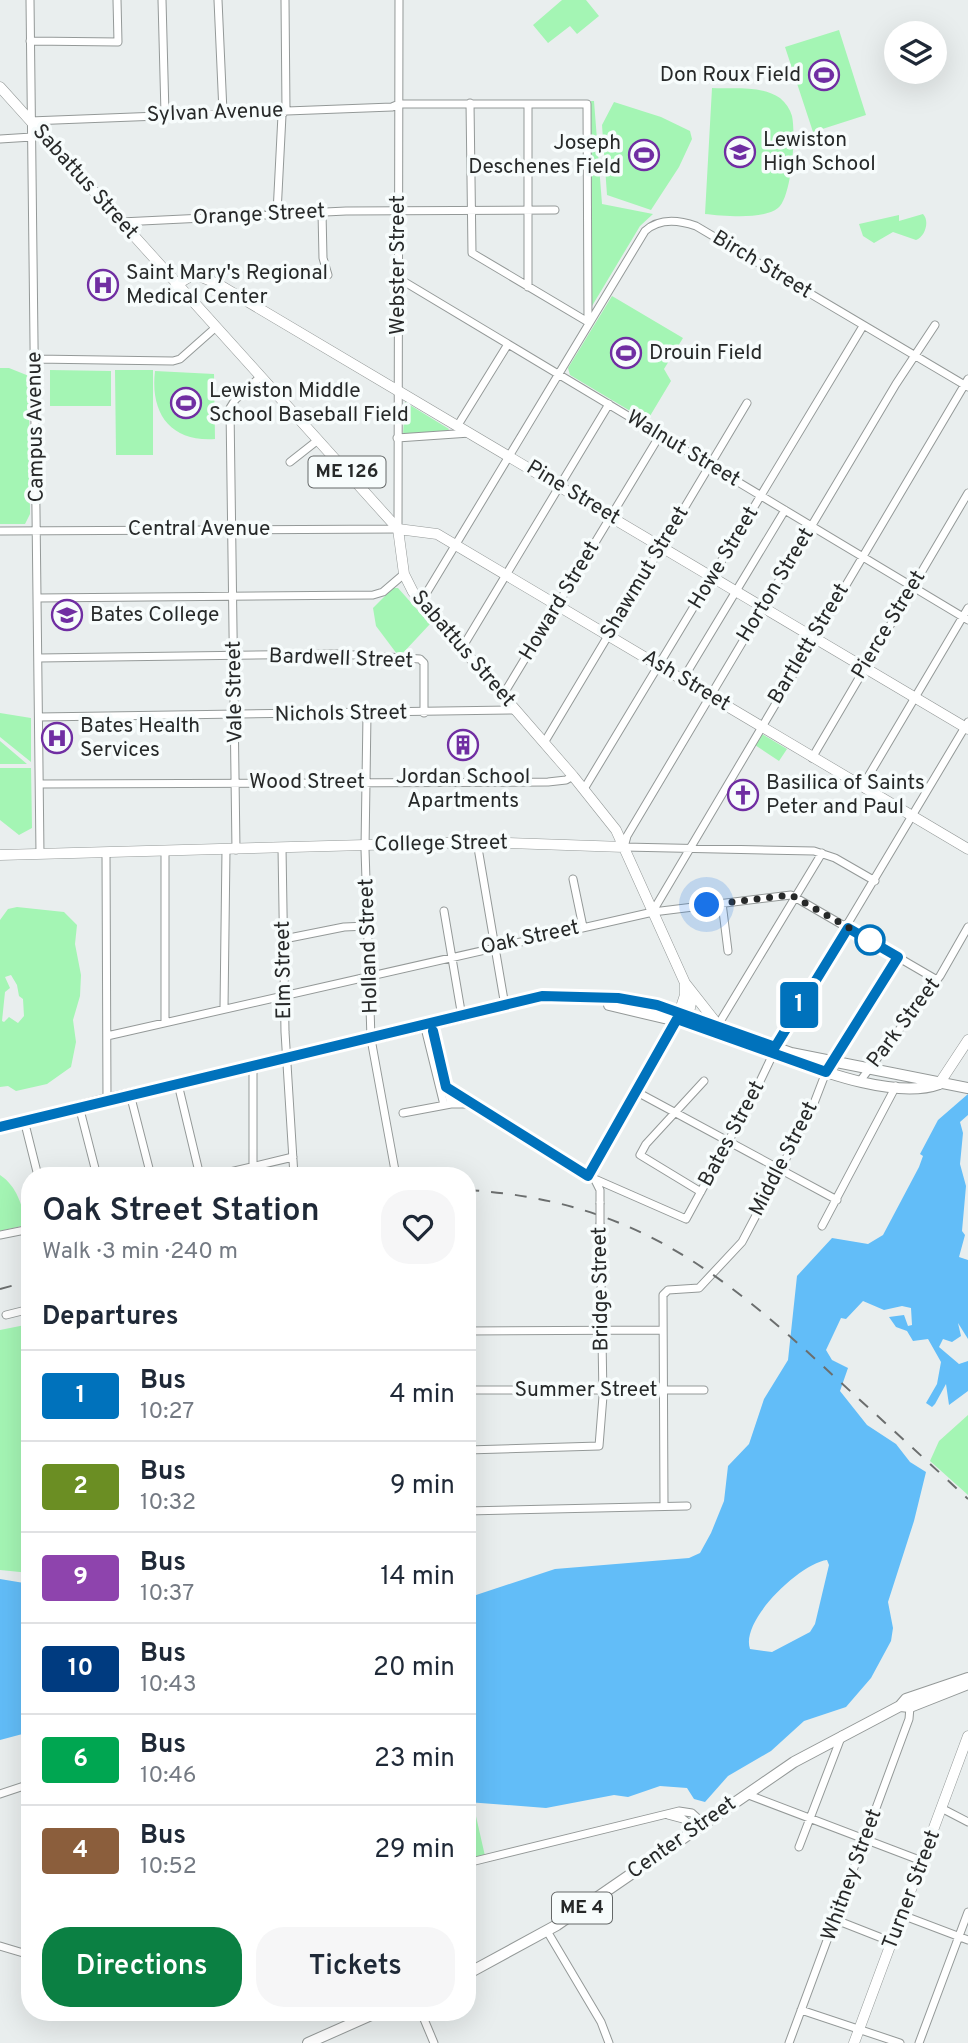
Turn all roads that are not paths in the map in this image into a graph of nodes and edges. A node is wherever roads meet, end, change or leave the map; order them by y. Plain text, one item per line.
1 (30, 0) edge
2 (117, 0) edge
3 (162, 0) edge
4 (218, 0) edge
5 (285, 0) edge
6 (399, 0) edge
7 (30, 41) junction
8 (0, 87) edge
9 (470, 103) junction
10 (398, 104) junction
11 (528, 104) junction
12 (286, 110) junction
13 (223, 112) junction
14 (165, 114) junction
15 (30, 121) junction
16 (32, 138) junction
17 (0, 139) edge
18 (470, 210) junction
19 (528, 210) junction
20 (398, 211) junction
21 (555, 211) dead end
22 (322, 212) junction
23 (277, 213) junction
24 (120, 222) junction
25 (328, 275) dead end
26 (398, 278) junction
27 (176, 285) junction
28 (528, 286) junction
29 (588, 322) junction
30 (935, 325) dead end
31 (863, 326) junction
32 (215, 328) junction
33 (508, 344) junction
34 (914, 355) junction
35 (35, 359) junction
36 (558, 375) junction
37 (259, 378) junction
38 (967, 384) edge
39 (398, 389) junction
40 (747, 403) dead end
41 (609, 404) junction
42 (458, 425) junction
43 (472, 433) junction
44 (660, 435) junction
45 (397, 438) junction
46 (318, 440) junction
47 (509, 455) junction
48 (290, 462) dead end
49 (710, 465) junction
50 (560, 486) junction
51 (968, 493) edge
52 (761, 495) junction
53 (785, 510) junction
54 (611, 516) junction
55 (812, 526) junction
56 (233, 529) junction
57 (398, 529) junction
58 (0, 531) edge
59 (37, 531) junction
60 (456, 545) junction
61 (662, 546) junction
62 (862, 556) junction
63 (404, 574) junction
64 (507, 574) junction
65 (712, 576) junction
66 (912, 586) junction
67 (737, 591) junction
68 (38, 598) junction
69 (234, 598) junction
70 (421, 602) junction
71 (558, 604) junction
72 (763, 607) junction
73 (968, 608) edge
74 (965, 618) edge
75 (608, 634) junction
76 (814, 637) junction
77 (462, 648) junction
78 (234, 657) junction
79 (39, 658) junction
80 (659, 665) junction
81 (864, 667) junction
82 (683, 680) junction
83 (503, 695) junction
84 (710, 695) junction
85 (915, 698) junction
86 (516, 710) junction
87 (424, 713) junction
88 (367, 714) junction
89 (235, 715) junction
90 (39, 717) junction
91 (760, 725) junction
92 (967, 726) edge
93 (544, 743) junction
94 (812, 758) junction
95 (573, 776) junction
96 (236, 782) junction
97 (367, 782) junction
98 (40, 784) junction
99 (862, 787) junction
100 (584, 789) junction
101 (913, 816) junction
102 (477, 842) junction
103 (366, 844) junction
104 (966, 845) edge
105 (282, 848) junction
106 (624, 848) junction
107 (231, 850) junction
108 (688, 850) junction
109 (106, 852) junction
110 (165, 852) junction
111 (822, 853) junction
112 (40, 854) junction
113 (0, 855) edge
114 (573, 879) dead end
115 (875, 881) junction
116 (795, 897) junction
117 (722, 903) junction
118 (444, 911) dead end
119 (653, 912) junction
120 (368, 926) junction
121 (583, 927) junction
122 (968, 927) edge
123 (848, 928) junction
124 (284, 939) junction
125 (495, 945) junction
126 (728, 951) dead end
127 (452, 955) junction
128 (898, 957) junction
129 (370, 974) junction
130 (937, 980) junction
131 (685, 983) junction
132 (285, 993) junction
133 (505, 1006) junction
134 (224, 1008) junction
135 (462, 1017) junction
136 (683, 1017) junction
137 (165, 1022) junction
138 (718, 1025) junction
139 (427, 1026) junction
140 (107, 1036) junction
141 (371, 1039) junction
142 (968, 1040) edge
143 (774, 1050) junction
144 (287, 1059) junction
145 (834, 1062) junction
146 (247, 1068) junction
147 (869, 1068) junction
148 (826, 1072) junction
149 (704, 1081) dead end
150 (860, 1081) junction
151 (178, 1084) junction
152 (939, 1084) junction
153 (896, 1086) junction
154 (966, 1086) edge
155 (446, 1087) junction
156 (637, 1092) junction
157 (130, 1094) junction
158 (107, 1099) junction
159 (447, 1104) junction
160 (470, 1104) junction
161 (79, 1106) junction
162 (674, 1112) junction
163 (402, 1113) dead end
164 (24, 1120) junction
165 (0, 1127) edge
166 (728, 1142) junction
167 (293, 1157) junction
168 (253, 1166) junction
169 (36, 1167) edge
170 (95, 1167) edge
171 (150, 1167) edge
172 (198, 1167) edge
173 (249, 1167) edge
174 (294, 1167) edge
175 (394, 1167) edge
176 (780, 1169) junction
177 (588, 1176) junction
178 (701, 1192) junction
179 (837, 1200) junction
180 (822, 1226) dead end
181 (21, 1232) edge
182 (0, 1235) edge
183 (21, 1311) edge
184 (6, 1315) dead end
185 (602, 1330) junction
186 (663, 1330) junction
187 (476, 1331) edge
188 (603, 1390) junction
189 (663, 1390) junction
190 (704, 1390) dead end
191 (476, 1391) edge
192 (476, 1450) edge
193 (664, 1506) junction
194 (687, 1506) dead end
195 (476, 1511) edge
196 (963, 1681) edge
197 (968, 1691) edge
198 (905, 1706) junction
199 (842, 1734) junction
200 (968, 1736) edge
201 (21, 1787) edge
202 (0, 1794) edge
203 (745, 1794) junction
204 (943, 1809) junction
205 (810, 1819) junction
206 (968, 1822) edge
207 (700, 1827) junction
208 (865, 1839) junction
209 (799, 1847) dead end
210 (476, 1861) edge
211 (922, 1861) junction
212 (968, 1912) edge
213 (902, 1915) junction
214 (836, 1920) junction
215 (547, 1931) junction
216 (959, 1937) junction
217 (968, 1940) edge
218 (891, 1942) junction
219 (0, 1946) edge
220 (21, 1952) edge
221 (476, 1968) edge
222 (802, 2010) junction
223 (352, 2021) edge
224 (425, 2021) edge
225 (858, 2031) junction
226 (308, 2043) edge
227 (434, 2043) edge
228 (609, 2043) edge
229 (789, 2043) edge
230 (854, 2043) edge
231 (900, 2043) edge
232 (919, 2043) edge

1 - 7 street, Campus Avenue
2 - 7 street
3 - 14 street
4 - 13 street
5 - 12 street
6 - 10 street, Webster Street
7 - 15 street, Campus Avenue
8 - 15 main road, Sabattus Street / ME 126
9 - 10 street, Sylvan Avenue
9 - 11 street, Sylvan Avenue
9 - 18 street
10 - 12 street, Sylvan Avenue
10 - 20 street, Webster Street
11 - 19 street
11 - 29 street, Sylvan Avenue
12 - 13 street, Sylvan Avenue
12 - 23 street
13 - 14 street, Sylvan Avenue
14 - 15 street, Sylvan Avenue
15 - 16 street, Campus Avenue
15 - 24 main road, Sabattus Street / ME 126
16 - 17 street
16 - 35 street, Campus Avenue
18 - 19 street, Orange Street
18 - 20 street, Orange Street
18 - 28 street
19 - 21 street, Orange Street
19 - 28 street
20 - 22 street, Orange Street
20 - 26 street, Webster Street
22 - 23 street, Orange Street
22 - 25 street
23 - 24 street, Orange Street
24 - 27 main road, Sabattus Street / ME 126
26 - 33 street, Walnut Street
26 - 39 street, Webster Street
27 - 32 main road, Sabattus Street / ME 126
27 - 39 main road, Pine Street
28 - 29 street
29 - 31 street, Birch Street
29 - 36 street, Birch Street
30 - 34 street, Horton Street
31 - 34 street, Birch Street
31 - 52 street, Howe Street
32 - 35 street
32 - 37 main road, Sabattus Street / ME 126
33 - 36 street, Walnut Street
33 - 42 street
34 - 38 street, Birch Street
34 - 55 street, Horton Street
35 - 59 street, Campus Avenue
36 - 41 street, Walnut Street
36 - 47 street, Birch Street
37 - 46 main road, Sabattus Street / ME 126
37 - 56 street, Vale Street
38 - 62 street, Bartlett Street
39 - 42 main road, Pine Street
39 - 45 street, Webster Street
40 - 49 street, Shawmut Street
41 - 44 street, Walnut Street
41 - 50 street
42 - 43 main road, Pine Street
43 - 45 street
43 - 47 main road, Pine Street
44 - 49 street, Walnut Street
44 - 54 street, Howard Street
45 - 57 street, Webster Street
46 - 48 street
46 - 57 main road, Sabattus Street / ME 126
47 - 50 main road, Pine Street
47 - 60 street, Birch Street
49 - 52 street, Walnut Street
49 - 61 street, Shawmut Street
50 - 54 main road, Pine Street
50 - 64 street
51 - 66 street, Pierce Street
52 - 53 street, Walnut Street
52 - 65 street, Howe Street
53 - 55 street, Walnut Street
53 - 67 street
54 - 61 main road, Pine Street
54 - 71 street, Howard Street
55 - 62 street, Walnut Street
55 - 72 street, Horton Street
56 - 57 street, Central Avenue
56 - 59 street, Central Avenue
56 - 69 street, Vale Street
57 - 60 main road, Ash Street
57 - 63 main road, Sabattus Street
58 - 59 street, Central Avenue
59 - 68 street, Campus Avenue
60 - 64 main road, Ash Street
60 - 70 street, Birch Street
61 - 65 main road, Pine Street
61 - 75 street, Shawmut Street
62 - 66 street, Walnut Street
62 - 76 street, Bartlett Street
63 - 69 street
63 - 70 main road, Sabattus Street
64 - 71 main road, Ash Street
64 - 77 street
65 - 67 main road, Pine Street
65 - 80 street, Howe Street
66 - 74 street, Walnut Street
66 - 81 street, Pierce Street
67 - 72 main road, Pine Street
67 - 82 street
68 - 69 street
68 - 79 street, Campus Avenue
69 - 78 street, Vale Street
70 - 77 main road, Sabattus Street
71 - 75 main road, Ash Street
71 - 83 street, Howard Street
72 - 76 main road, Pine Street
72 - 84 street, Horton Street
73 - 74 street
74 - 85 street
75 - 80 main road, Ash Street
75 - 93 street, Shawmut Street
76 - 81 main road, Pine Street
76 - 91 street, Bartlett Street
77 - 83 main road, Sabattus Street
78 - 79 street, Bardwell Street
78 - 87 street, Bardwell Street
78 - 89 street, Vale Street
79 - 90 street, Campus Avenue
80 - 82 main road, Ash Street
80 - 100 street, Howe Street
81 - 85 main road, Pine Street
81 - 94 street, Pierce Street
82 - 84 main road, Ash Street
83 - 86 main road, Sabattus Street
84 - 91 main road, Ash Street
84 - 106 street, Horton Street
85 - 92 main road, Pine Street
85 - 99 street
86 - 87 street, Nichols Street
86 - 93 main road, Sabattus Street
87 - 88 street, Nichols Street
88 - 89 street, Nichols Street
88 - 97 street, Holland Street
89 - 90 street, Nichols Street
89 - 96 street, Vale Street
90 - 98 street, Campus Avenue
91 - 94 main road, Ash Street
91 - 108 street, Bartlett Street
92 - 101 street, Bates Street
93 - 95 main road, Sabattus Street
94 - 99 main road, Ash Street
95 - 97 street, Wood Street
95 - 100 main road, Sabattus Street
96 - 97 street, Wood Street
96 - 98 street, Wood Street
96 - 107 street, Vale Street
97 - 103 street, Holland Street
98 - 112 street, Campus Avenue
99 - 101 main road, Ash Street
100 - 106 main road, Sabattus Street
101 - 104 main road, Ash Street
101 - 115 street, Bates Street
102 - 103 main road, College Street
102 - 106 main road, College Street
102 - 125 street
103 - 105 main road, College Street
103 - 120 street, Holland Street
105 - 107 main road, College Street
105 - 124 street, Elm Street
106 - 108 street, College Street
106 - 119 main road, Sabattus Street
107 - 110 main road, College Street
107 - 134 street, Vale Street
108 - 111 street, College Street
108 - 119 street, Bartlett Street
109 - 110 main road, College Street
109 - 112 main road, College Street
109 - 140 street
110 - 137 street
111 - 115 street, College Street
111 - 116 street
112 - 113 main road, College Street
114 - 121 street
115 - 123 street, Bates Street
116 - 117 street, Oak Street
116 - 123 street
116 - 138 street
117 - 119 street, Oak Street
117 - 126 street
118 - 127 street
119 - 121 street, Oak Street
119 - 131 main road, Sabattus Street
120 - 124 street
120 - 129 street, Holland Street
121 - 125 street, Oak Street
122 - 130 street, Park Street
123 - 128 street
123 - 143 street, Bates Street
124 - 132 street, Elm Street
125 - 127 street, Oak Street
125 - 133 street
127 - 129 street, Oak Street
127 - 135 street
128 - 130 street
128 - 145 street, Middle Street
129 - 132 street, Oak Street
129 - 141 street, Holland Street
130 - 147 street, Park Street
131 - 136 main road
131 - 138 main road
132 - 134 street, Oak Street
132 - 144 street, Elm Street
133 - 135 highway
133 - 136 highway
134 - 137 street, Oak Street
135 - 139 highway
136 - 138 highway
136 - 143 highway
136 - 156 street
137 - 140 street, Oak Street
138 - 143 highway
139 - 141 highway
139 - 155 street
139 - 159 street
140 - 158 street
141 - 144 highway
141 - 175 street, Holland Street
142 - 152 main road
143 - 145 highway
143 - 148 highway
143 - 166 street, Bates Street
144 - 146 highway
144 - 167 street, Elm Street
145 - 147 highway
145 - 148 street, Middle Street
146 - 151 highway
146 - 168 street
147 - 150 street, Park Street
147 - 152 highway
148 - 150 highway
148 - 176 street, Middle Street
149 - 162 street
150 - 153 highway
151 - 157 highway
151 - 172 street
152 - 153 highway
152 - 154 highway
153 - 179 street
155 - 159 street
155 - 160 street
156 - 162 street
156 - 177 street
157 - 158 highway
157 - 171 street
158 - 161 highway
159 - 160 street
159 - 163 street
160 - 177 street
161 - 164 highway
161 - 170 street
162 - 166 street
162 - 178 street
164 - 165 highway
164 - 169 street
166 - 176 street
166 - 178 street, Bates Street
167 - 168 street
167 - 174 street, Elm Street
168 - 173 street
176 - 179 street
176 - 186 street, Middle Street
177 - 178 street, Bates Street
177 - 185 street, Bridge Street, bridge
179 - 180 street
181 - 182 street
183 - 184 street
185 - 186 street
185 - 187 street
185 - 188 street, Bridge Street
186 - 189 street
188 - 189 street, Summer Street
188 - 191 street, Summer Street
188 - 192 street, Bridge Street
189 - 190 street, Summer Street
189 - 193 street
193 - 194 street
193 - 195 street
196 - 197 highway, Center Street / ME 4
196 - 198 highway, Center Street / ME 4
198 - 199 highway, Center Street / ME 4
198 - 208 street, Whitney Street
199 - 203 highway, Center Street / ME 4
199 - 205 street
200 - 204 main road, Turner Street
201 - 202 street
203 - 205 street
203 - 207 highway, Center Street / ME 4
204 - 206 street
204 - 211 main road, Turner Street
205 - 208 street
205 - 209 street
207 - 210 street
207 - 215 highway, Center Street / ME 4
208 - 211 street
208 - 214 street, Whitney Street
211 - 213 main road, Turner Street
212 - 216 street
213 - 216 street
213 - 218 main road, Turner Street
214 - 218 street
214 - 222 street, Whitney Street
215 - 221 highway, Center Street / ME 4
215 - 228 street
216 - 217 street
216 - 232 street
218 - 225 main road, Turner Street
219 - 220 street
222 - 225 street
222 - 229 street, Whitney Street
223 - 226 highway
224 - 227 street
225 - 230 main road, Turner Street
225 - 231 street

